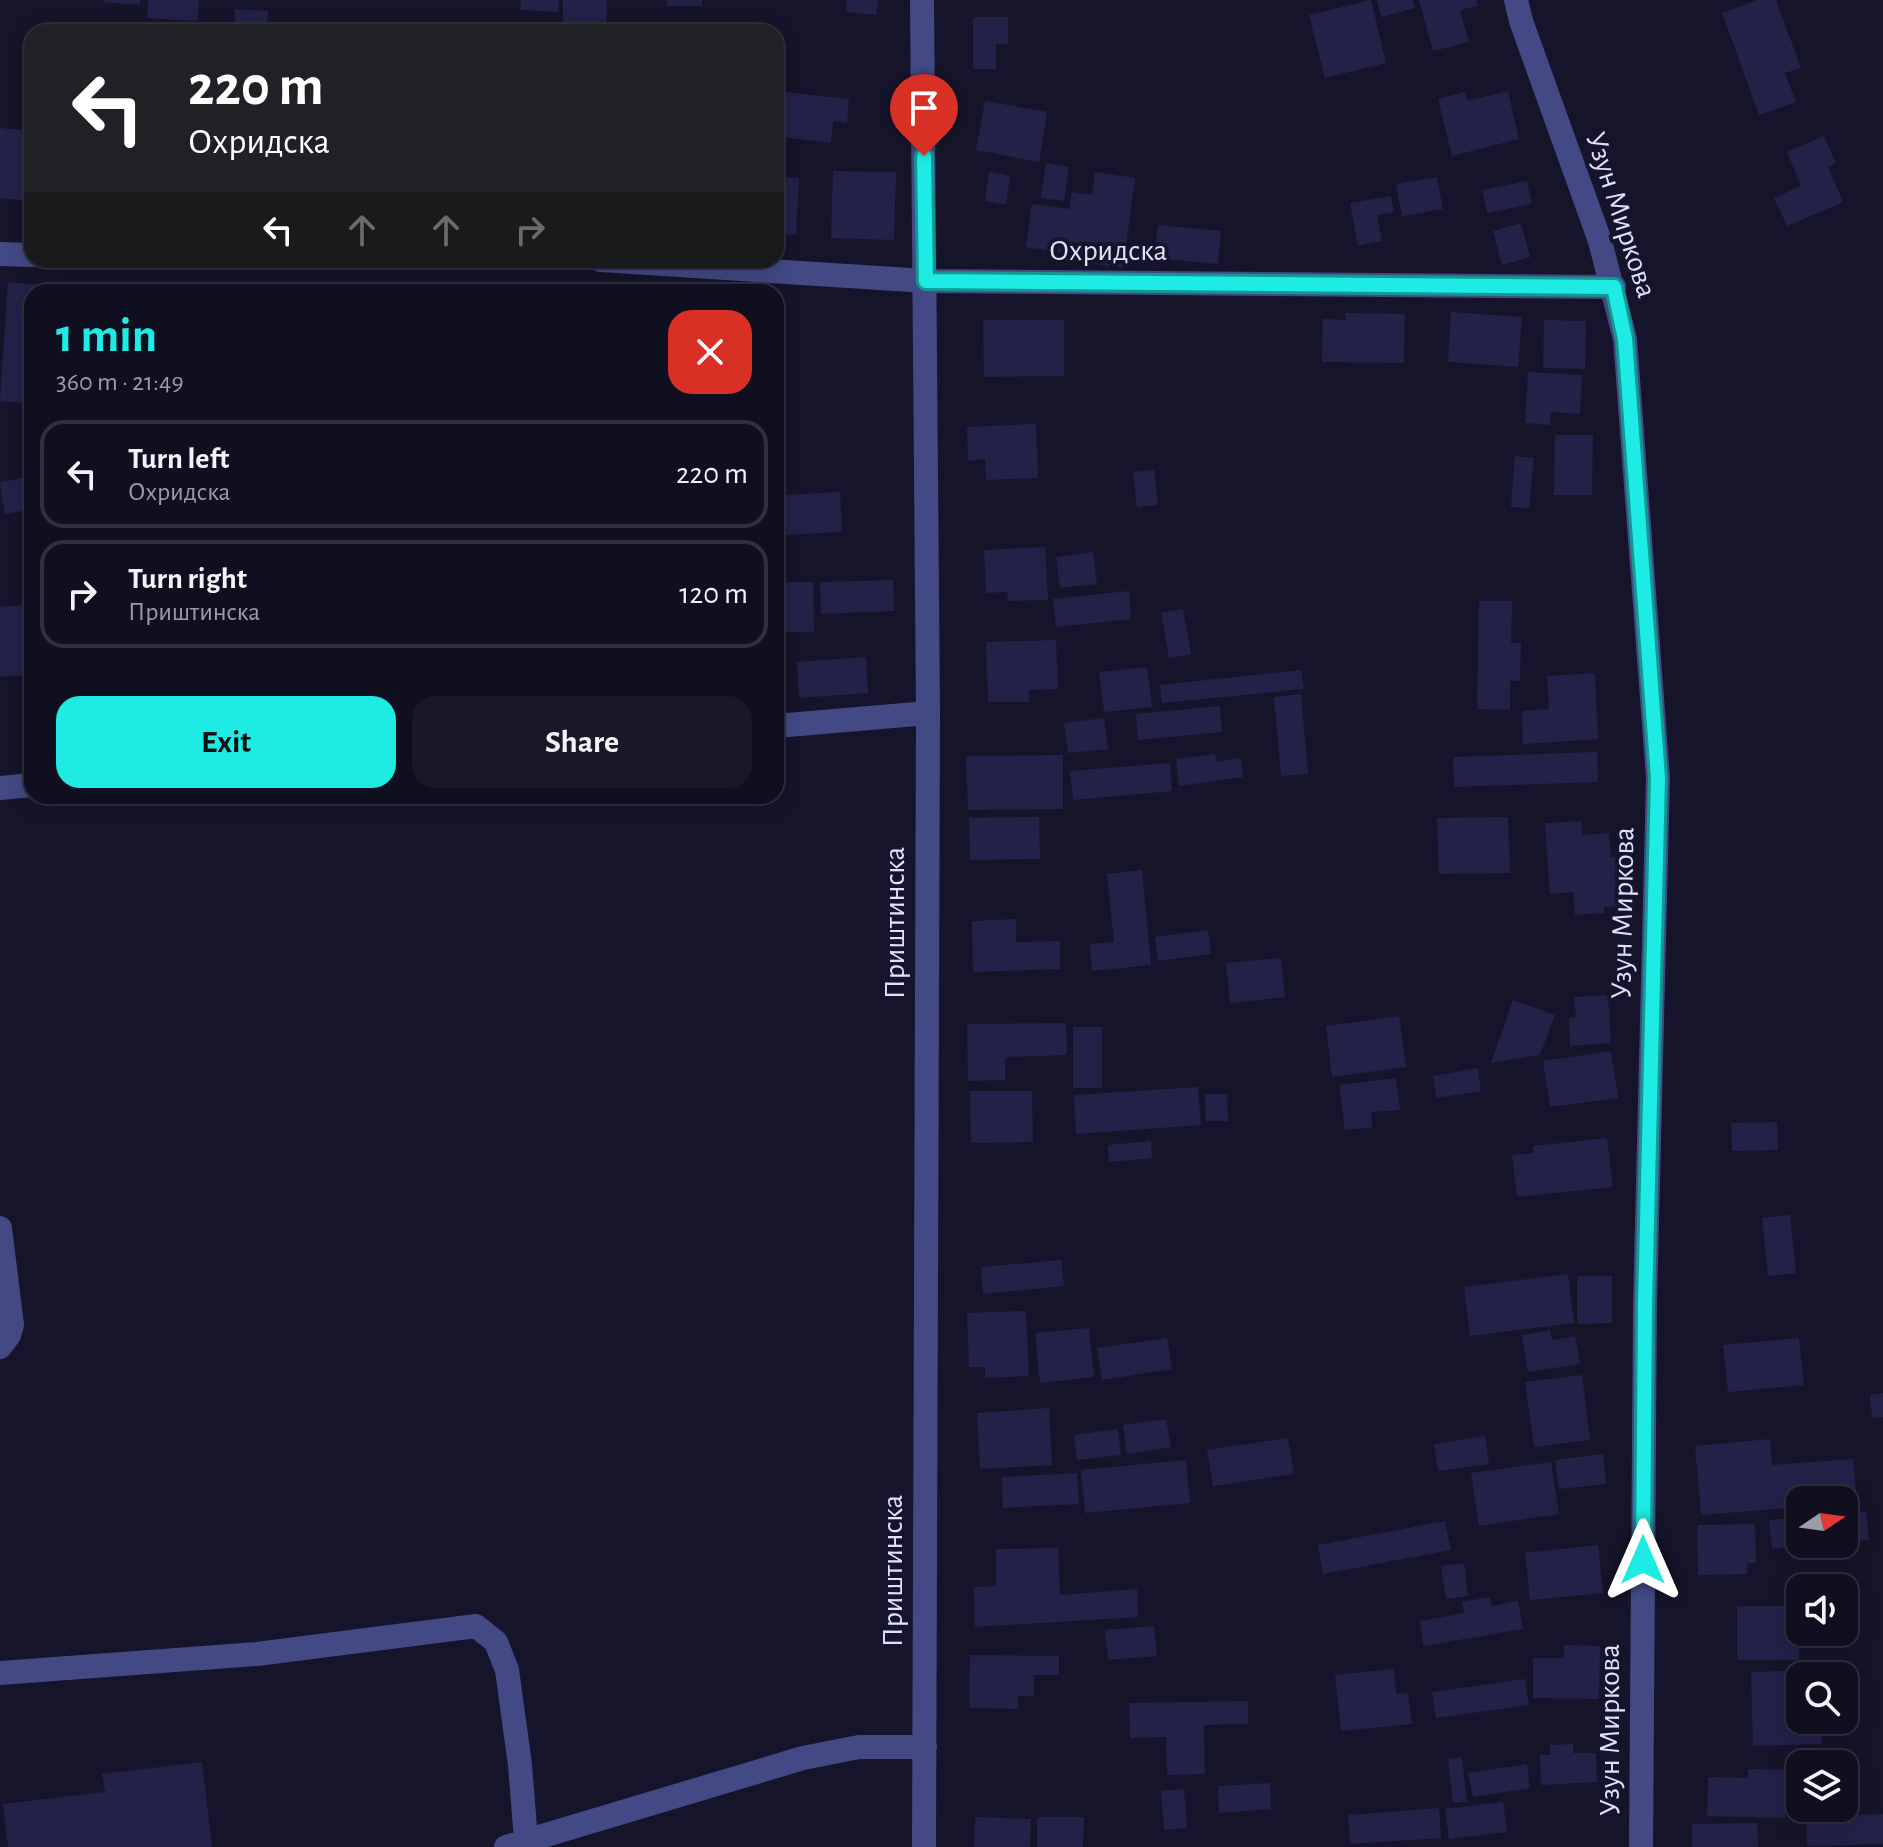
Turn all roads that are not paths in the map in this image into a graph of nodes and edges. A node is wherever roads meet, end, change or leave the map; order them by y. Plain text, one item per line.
1 (922, 0) edge
2 (1516, 0) edge
3 (0, 254) edge
4 (24, 255) edge
5 (725, 268) edge
6 (926, 281) junction
7 (1614, 287) junction
8 (928, 713) junction
9 (784, 725) edge
10 (24, 786) edge
11 (0, 788) edge
12 (0, 1228) edge
13 (0, 1347) edge
14 (0, 1673) edge
15 (925, 1747) junction
16 (516, 1844) edge
17 (924, 1847) edge
18 (1641, 1847) edge

1 - 6 street, Приштинска
2 - 7 street, Узун Миркова
3 - 4 street
5 - 6 street, Охридска
6 - 7 street, Охридска
6 - 8 street, Приштинска
7 - 18 street, Узун Миркова
8 - 9 street
8 - 15 street, Приштинска
10 - 11 street
12 - 13 street
14 - 16 street
15 - 16 street
15 - 17 street, Приштинска

